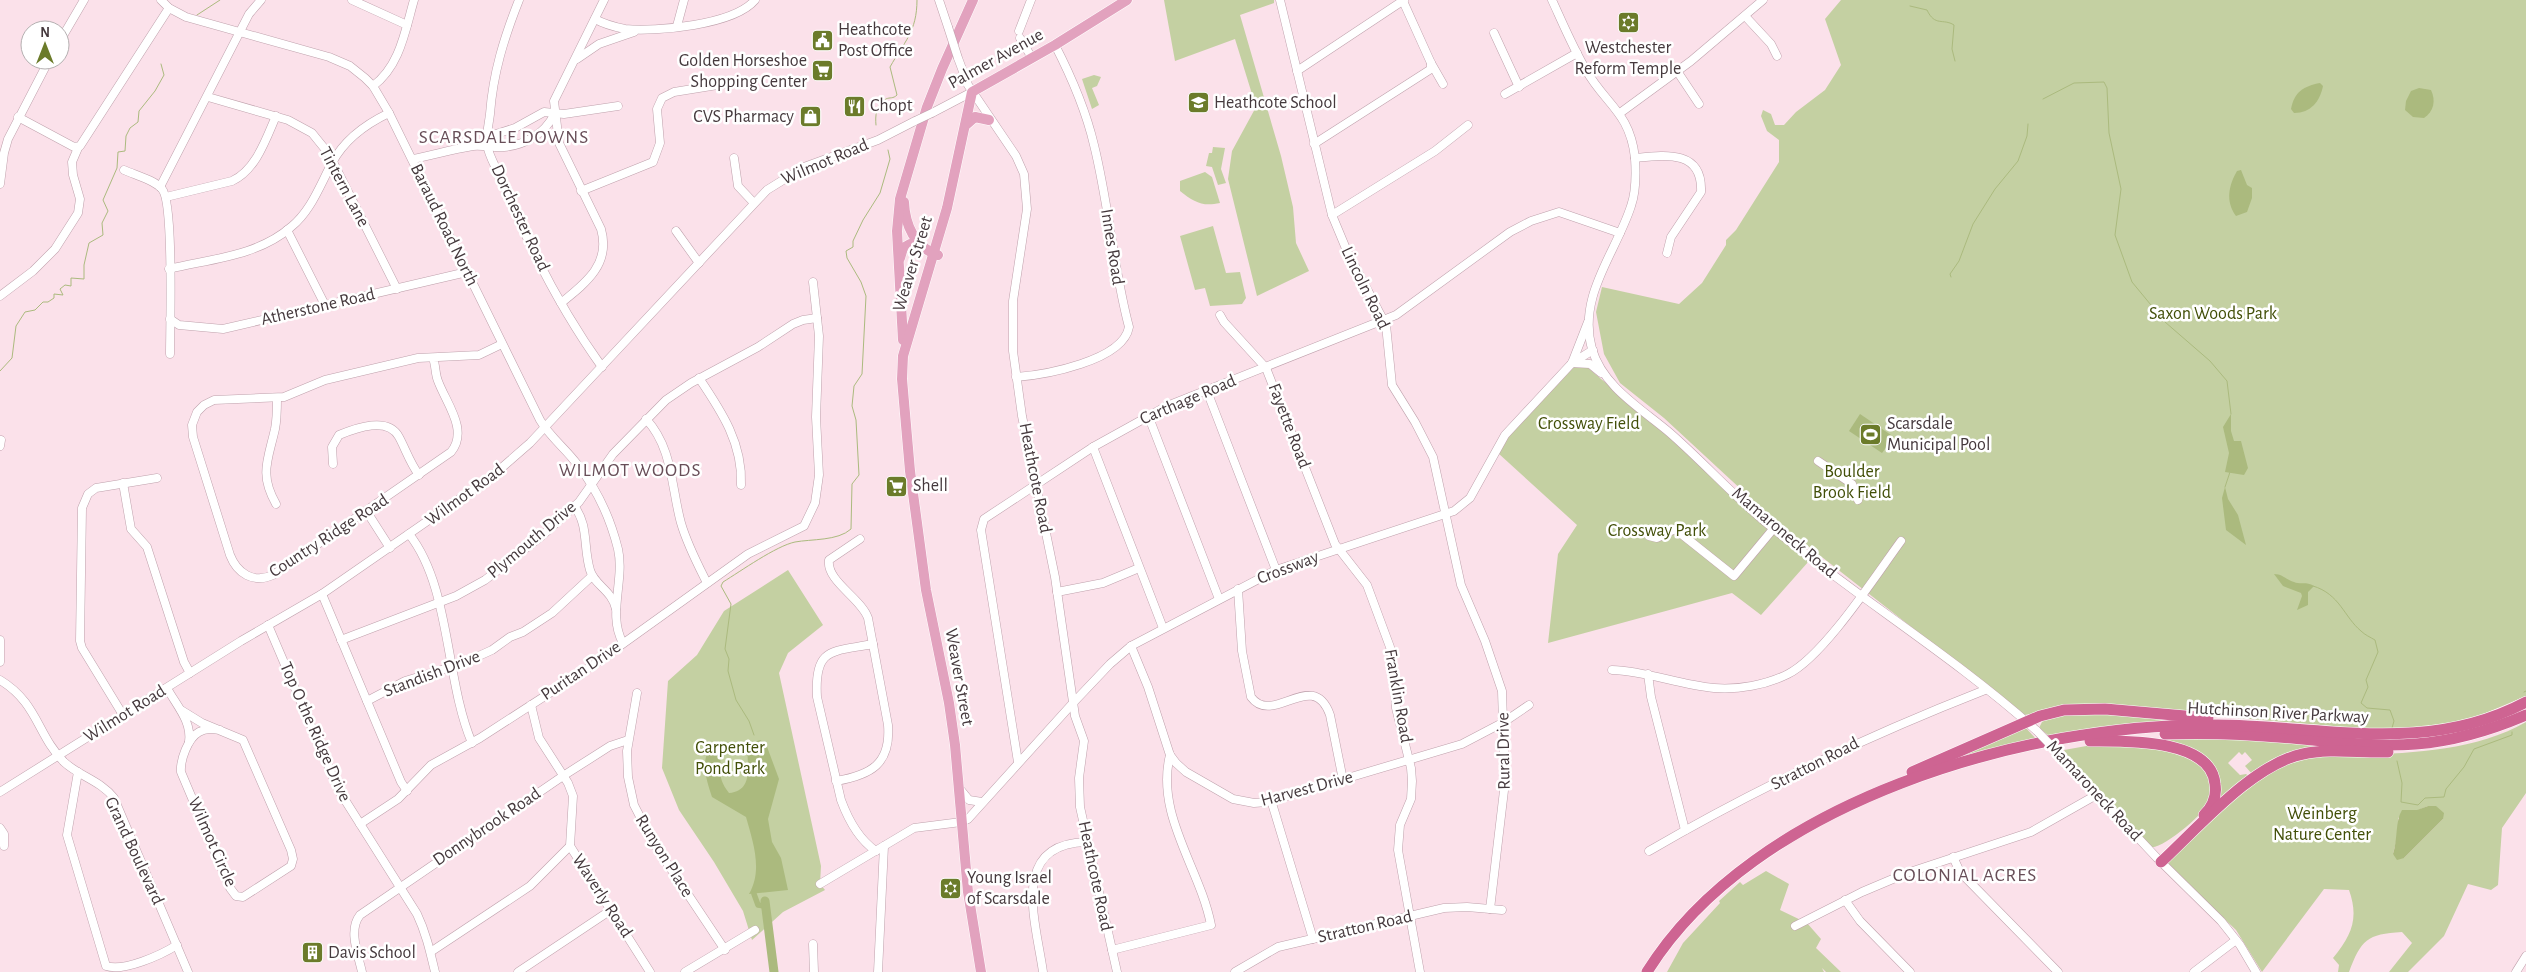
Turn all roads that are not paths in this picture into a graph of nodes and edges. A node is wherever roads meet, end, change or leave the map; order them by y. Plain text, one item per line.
1 (84, 0) edge
2 (161, 0) edge
3 (261, 0) edge
4 (352, 0) edge
5 (414, 0) edge
6 (519, 0) edge
7 (604, 0) edge
8 (684, 0) edge
9 (754, 0) edge
10 (939, 0) edge
11 (973, 0) edge
12 (1031, 0) edge
13 (1126, 0) edge
14 (1280, 0) edge
15 (1403, 0) edge
16 (1552, 0) edge
17 (1763, 0) edge
18 (169, 8) junction
19 (1745, 16) junction
20 (595, 19) junction
21 (70, 24) edge
22 (407, 25) junction
23 (676, 26) junction
24 (646, 29) junction
25 (241, 32) junction
26 (1494, 33) dead end
27 (1055, 45) junction
28 (1577, 53) junction
29 (1778, 56) dead end
30 (1032, 58) junction
31 (573, 62) junction
32 (1431, 63) junction
33 (43, 70) edge
34 (1297, 71) junction
35 (1677, 71) junction
36 (736, 82) dead end
37 (1444, 84) dead end
38 (373, 86) junction
39 (1518, 87) junction
40 (972, 92) junction
41 (1505, 94) dead end
42 (208, 97) junction
43 (1699, 104) dead end
44 (618, 106) dead end
45 (389, 113) junction
46 (1620, 113) junction
47 (555, 114) junction
48 (276, 116) junction
49 (18, 117) junction
50 (989, 120) junction
51 (967, 124) junction
52 (1468, 126) dead end
53 (878, 140) joint
54 (487, 144) junction
55 (1314, 144) junction
56 (78, 148) junction
57 (734, 158) dead end
58 (1635, 158) junction
59 (412, 159) junction
60 (332, 162) junction
61 (124, 170) dead end
62 (0, 184) edge
63 (160, 187) junction
64 (904, 188) junction
65 (582, 192) junction
66 (166, 197) junction
67 (753, 202) junction
68 (1332, 215) junction
69 (287, 230) junction
70 (676, 231) dead end
71 (1620, 233) junction
72 (923, 246) junction
73 (1667, 253) dead end
74 (936, 254) junction
75 (699, 262) junction
76 (899, 264) junction
77 (169, 269) junction
78 (467, 272) junction
79 (813, 282) dead end
80 (397, 289) junction
81 (0, 296) edge
82 (561, 303) junction
83 (325, 305) junction
84 (1220, 315) dead end
85 (817, 318) junction
86 (170, 319) junction
87 (1589, 320) junction
88 (1384, 322) junction
89 (502, 344) junction
90 (1593, 350) junction
91 (170, 354) dead end
92 (902, 356) junction
93 (433, 358) junction
94 (1572, 363) junction
95 (602, 367) junction
96 (1266, 368) junction
97 (1016, 377) junction
98 (699, 378) junction
99 (1611, 382) junction
100 (903, 388) junction
101 (1207, 391) junction
102 (277, 398) junction
103 (1148, 415) junction
104 (646, 419) junction
105 (545, 428) junction
106 (1093, 447) junction
107 (1818, 461) dead end
108 (333, 464) dead end
109 (419, 475) junction
110 (157, 478) dead end
111 (123, 483) junction
112 (1036, 483) junction
113 (590, 485) junction
114 (741, 485) dead end
115 (1858, 500) dead end
116 (276, 504) dead end
117 (574, 506) junction
118 (367, 512) junction
119 (1447, 515) junction
120 (1774, 528) junction
121 (409, 534) junction
122 (1649, 536) dead end
123 (860, 539) dead end
124 (1902, 541) dead end
125 (390, 548) junction
126 (1339, 550) junction
127 (1139, 568) junction
128 (1276, 570) junction
129 (592, 576) junction
130 (707, 583) junction
131 (1238, 589) junction
132 (1057, 592) junction
133 (322, 594) junction
134 (1862, 595) junction
135 (1220, 599) junction
136 (1467, 599) joint
137 (439, 603) junction
138 (616, 611) junction
139 (268, 625) junction
140 (1163, 628) junction
141 (0, 640) edge
142 (341, 640) junction
143 (623, 643) junction
144 (873, 644) junction
145 (1131, 646) junction
146 (0, 662) edge
147 (452, 667) junction
148 (1612, 670) dead end
149 (190, 673) junction
150 (1648, 674) junction
151 (0, 680) edge
152 (167, 688) junction
153 (1985, 690) junction
154 (637, 694) dead end
155 (367, 701) junction
156 (1073, 702) junction
157 (2526, 702) edge
158 (531, 705) junction
159 (1529, 705) dead end
160 (181, 710) junction
161 (2526, 715) edge
162 (123, 716) junction
163 (1504, 722) junction
164 (2027, 722) junction
165 (2275, 728) junction
166 (220, 730) junction
167 (2461, 737) junction
168 (628, 740) junction
169 (2090, 741) junction
170 (472, 743) junction
171 (189, 745) junction
172 (1170, 755) junction
173 (60, 756) junction
174 (1409, 760) junction
175 (1018, 762) junction
176 (78, 772) junction
177 (563, 776) junction
178 (1343, 780) junction
179 (836, 781) junction
180 (960, 789) junction
181 (407, 791) junction
182 (0, 792) edge
183 (2098, 794) junction
184 (1270, 800) junction
185 (982, 802) junction
186 (1849, 806) junction
187 (961, 822) junction
188 (360, 824) junction
189 (0, 828) edge
190 (1685, 830) junction
191 (1086, 842) junction
192 (4, 846) dead end
193 (570, 846) junction
194 (884, 846) junction
195 (876, 851) junction
196 (1649, 851) dead end
197 (1953, 857) junction
198 (2159, 860) junction
199 (820, 884) dead end
200 (399, 886) junction
201 (1845, 900) junction
202 (1490, 909) junction
203 (611, 910) junction
204 (1502, 910) dead end
205 (1409, 917) junction
206 (1795, 926) dead end
207 (754, 930) dead end
208 (1313, 939) junction
209 (2236, 940) junction
210 (813, 944) dead end
211 (177, 945) junction
212 (725, 950) junction
213 (1112, 950) junction
214 (432, 951) junction
215 (2526, 956) edge
216 (2055, 969) edge
217 (188, 972) edge
218 (362, 972) edge
219 (435, 972) edge
220 (518, 972) edge
221 (650, 972) edge
222 (685, 972) edge
223 (814, 972) edge
224 (878, 972) edge
225 (981, 972) edge
226 (1043, 972) edge
227 (1117, 972) edge
228 (1235, 972) edge
229 (1420, 972) edge
230 (1647, 972) edge
231 (1655, 972) edge
232 (1910, 972) edge
233 (2194, 972) edge
234 (2256, 972) edge
235 (2516, 972) edge

1 - 21 street
2 - 18 street
3 - 25 street
4 - 22 street
5 - 22 street
6 - 54 street, Dorchester Road
7 - 20 street
8 - 23 street
9 - 23 street
10 - 40 street, Heathcote Road, bridge
11 - 64 main road
12 - 30 street
13 - 27 main road, Palmer Avenue
14 - 34 street, Lincoln Road
15 - 32 street
15 - 34 street
16 - 28 street, Mamaroneck Road
17 - 19 street
18 - 25 street, Baraud Road North
18 - 56 street
19 - 29 street
19 - 35 street
20 - 24 street
20 - 31 street
22 - 38 street
23 - 24 street
24 - 31 street
25 - 38 street, Baraud Road North
25 - 42 street
26 - 39 street
27 - 30 main road, Palmer Avenue
27 - 97 street, Innes Road
28 - 39 street
28 - 46 street, Mamaroneck Road
30 - 40 main road, Palmer Avenue
31 - 47 street
32 - 37 street
32 - 55 street
33 - 49 street
34 - 55 street, Lincoln Road
35 - 43 street
35 - 46 street
36 - 65 street
38 - 45 street, Baraud Road North
39 - 41 street
40 - 50 street, Heathcote Road
40 - 51 main road, Weaver Street
40 - 53 street, Palmer Avenue, bridge
42 - 48 street, Tintern Lane
42 - 63 street
44 - 47 street
45 - 59 street, Baraud Road North
45 - 60 street
46 - 58 street, Mamaroneck Road
47 - 54 street
47 - 54 street
47 - 65 street
48 - 60 street, Tintern Lane
48 - 66 street
49 - 56 street
49 - 62 street
50 - 51 main road
50 - 97 street, Heathcote Road
51 - 74 main road, Weaver Street
52 - 68 street
53 - 67 street, Wilmot Road
54 - 59 street
54 - 82 street, Dorchester Road
55 - 68 street, Lincoln Road
56 - 81 street
57 - 67 street
58 - 71 street, Mamaroneck Road
58 - 73 street
59 - 78 street, Baraud Road North
60 - 69 street
60 - 80 street, Tintern Lane
61 - 63 street
63 - 66 street
64 - 72 main road
64 - 76 main road
65 - 82 street
66 - 77 street
67 - 75 street, Wilmot Road
68 - 88 street, Lincoln Road
69 - 77 street
69 - 83 street
70 - 75 street
71 - 87 street, Mamaroneck Road
71 - 88 street, Carthage Road
72 - 74 main road
72 - 76 main road
74 - 92 main road, Weaver Street
74 - 100 main road, Weaver Street
75 - 95 street, Wilmot Road
76 - 92 main road
77 - 86 street
78 - 80 street, Atherstone Road
78 - 89 street, Baraud Road North
79 - 85 street
80 - 83 street, Atherstone Road
82 - 95 street, Dorchester Road
83 - 86 street, Atherstone Road
84 - 96 street, Fayette Road
85 - 98 street, Plymouth Drive
85 - 130 street, Puritan Drive
86 - 91 street
87 - 90 street, Mamaroneck Road
87 - 94 street
88 - 96 street, Carthage Road
88 - 119 street, Lincoln Road
89 - 93 street, Country Ridge Road
89 - 105 street, Baraud Road North
90 - 94 street, Crossway
90 - 99 street, Mamaroneck Road
92 - 100 main road, Weaver Street
93 - 102 street, Country Ridge Road
93 - 109 street, Country Ridge Road
94 - 99 street
94 - 119 street, Crossway
95 - 105 street, Wilmot Road
96 - 101 street, Carthage Road
96 - 126 street, Fayette Road
97 - 112 street, Heathcote Road
98 - 104 street, Plymouth Drive
98 - 114 street
99 - 120 street, Mamaroneck Road
100 - 180 main road, Weaver Street
101 - 103 street, Carthage Road
101 - 128 street
102 - 116 street
102 - 118 street, Country Ridge Road
103 - 106 street, Carthage Road
103 - 135 street
104 - 113 street, Plymouth Drive
104 - 130 street
105 - 113 street, Baraud Road North
105 - 121 street, Wilmot Road
106 - 112 street, Carthage Road
106 - 127 street
107 - 115 street
108 - 109 street
109 - 118 street, Country Ridge Road
110 - 111 street
111 - 149 street
111 - 162 street
112 - 132 street, Heathcote Road
112 - 175 street, Carthage Road
113 - 117 street, Plymouth Drive
113 - 138 street, Baraud Road North
117 - 129 street
117 - 137 street, Plymouth Drive
118 - 125 street
119 - 126 street, Crossway
119 - 136 street, Lincoln Road
120 - 122 street
120 - 134 street, Mamaroneck Road
121 - 125 street, Wilmot Road
121 - 137 street
123 - 144 street
124 - 134 street
125 - 133 street, Wilmot Road
126 - 128 street, Crossway
126 - 174 street, Franklin Road
127 - 132 street
127 - 140 street
128 - 131 street, Crossway
129 - 138 street
129 - 147 street, Standish Drive
130 - 143 street, Puritan Drive
131 - 135 street, Crossway
131 - 178 street
132 - 156 street, Heathcote Road
133 - 139 street, Wilmot Road
133 - 142 street
134 - 150 street
134 - 153 street, Mamaroneck Road
135 - 140 street, Crossway
136 - 163 street, Rural Drive
137 - 142 street, Plymouth Drive
137 - 147 street
138 - 143 street
139 - 149 street, Wilmot Road
139 - 188 street, Top O the Ridge Drive
140 - 145 street, Crossway
141 - 146 street
142 - 155 street
143 - 158 street, Puritan Drive
144 - 179 street
144 - 179 street
145 - 156 street, Crossway
145 - 172 street, Harvest Drive
147 - 155 street, Standish Drive
147 - 170 street
148 - 150 street
149 - 152 street, Wilmot Road
150 - 190 street
151 - 173 street, Grand Boulevard
152 - 160 street, Wilmot Circle
152 - 162 street, Wilmot Road
153 - 164 street, Mamaroneck Road
153 - 190 street, Stratton Road
154 - 168 street, Runyon Place
155 - 181 street
156 - 175 street, Crossway
156 - 191 street, Heathcote Road
157 - 165 highway, Hutchinson River Parkway
158 - 170 street, Puritan Drive
158 - 177 street, Waverly Road
159 - 163 street, Harvest Drive
160 - 166 street, Wilmot Circle
160 - 171 street, Wilmot Circle
161 - 167 highway, Hutchinson River Parkway
162 - 173 street, Wilmot Road
163 - 174 street, Harvest Drive
163 - 202 street, Rural Drive
164 - 165 highway
164 - 183 street, Mamaroneck Road, bridge
164 - 186 highway
165 - 186 highway, Hutchinson River Parkway
166 - 171 street
166 - 171 street, Wilmot Circle
167 - 169 highway, Hutchinson River Parkway
167 - 198 highway
168 - 177 street, Donnybrook Road
168 - 212 street, Runyon Place
169 - 198 highway
169 - 231 highway, Hutchinson River Parkway
170 - 181 street, Puritan Drive
172 - 184 street, Harvest Drive
172 - 213 street
173 - 176 street, Grand Boulevard
173 - 182 street, Wilmot Road
174 - 178 street, Harvest Drive
174 - 205 street, Franklin Road
175 - 185 street, Crossway
176 - 211 street, Grand Boulevard
176 - 211 street
177 - 193 street, Waverly Road
177 - 200 street, Donnybrook Road
178 - 184 street, Harvest Drive
179 - 195 street
180 - 185 street
180 - 187 main road, Weaver Street
181 - 188 street, Puritan Drive
183 - 197 street
183 - 198 street, Mamaroneck Road
184 - 208 street
185 - 187 street, Crossway
186 - 230 highway, Hutchinson River Parkway
187 - 194 street
187 - 225 main road, Weaver Street
188 - 200 street, Top O the Ridge Drive
189 - 192 street
190 - 196 street, Stratton Road
191 - 213 street, Heathcote Road
191 - 226 street
193 - 203 street, Waverly Road
193 - 214 street
194 - 195 street
194 - 224 street
195 - 199 street
197 - 201 street
197 - 216 street
198 - 209 street, Mamaroneck Road
200 - 214 street, Top O the Ridge Drive
200 - 218 street, Donnybrook Road
201 - 206 street
201 - 232 street
202 - 204 street, Stratton Road
202 - 205 street, Stratton Road
203 - 220 street
203 - 221 street, Waverly Road
205 - 208 street, Stratton Road
205 - 229 street, Franklin Road
207 - 212 street
208 - 228 street, Stratton Road
209 - 233 street
209 - 234 street, Mamaroneck Road
210 - 223 street
211 - 217 street, Grand Boulevard
212 - 222 street
213 - 227 street, Heathcote Road
214 - 219 street, Top O the Ridge Drive
215 - 235 street

